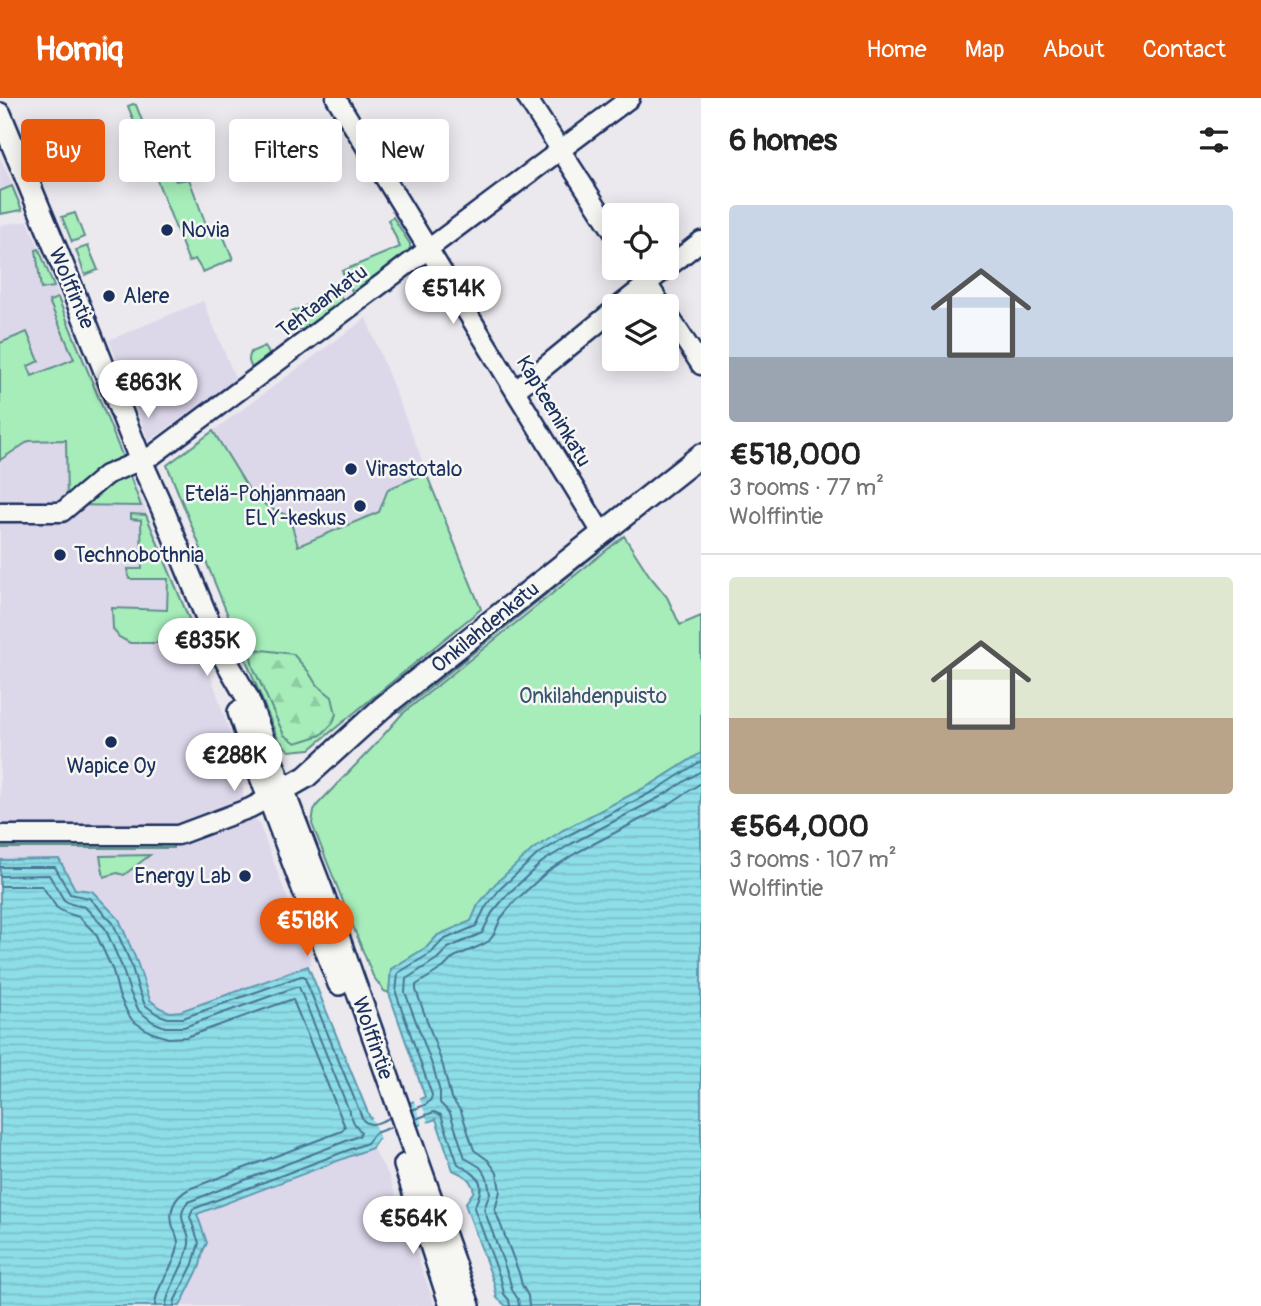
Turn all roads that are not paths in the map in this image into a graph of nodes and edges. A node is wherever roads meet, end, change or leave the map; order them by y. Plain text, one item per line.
1 (336, 98) edge
2 (527, 98) edge
3 (630, 98) edge
4 (0, 114) edge
5 (560, 150) junction
6 (602, 215) edge
7 (701, 241) edge
8 (429, 250) junction
9 (644, 280) edge
10 (647, 284) junction
11 (635, 294) edge
12 (654, 294) edge
13 (602, 320) edge
14 (679, 331) edge
15 (701, 365) edge
16 (515, 391) junction
17 (701, 455) edge
18 (141, 461) junction
19 (0, 512) edge
20 (602, 533) junction
21 (276, 794) junction
22 (0, 835) edge
23 (402, 1138) junction
24 (451, 1306) edge
25 (469, 1306) edge

1 - 8 street, Kapteeninkatu
2 - 5 street
3 - 5 street, Tehtaankatu
4 - 18 main road, Wolffintie
5 - 6 street
5 - 8 street, Tehtaankatu
7 - 10 street
8 - 16 street, Kapteeninkatu
8 - 18 street, Tehtaankatu
9 - 10 street
10 - 11 street
10 - 12 street
13 - 16 street
14 - 15 street
16 - 20 street, Kapteeninkatu
17 - 20 main road, Onkilahdenkatu
18 - 19 street, Tehtaankatu
18 - 21 main road, Wolffintie
20 - 21 main road, Onkilahdenkatu
21 - 22 street
21 - 23 main road, Wolffintie
23 - 24 main road, Wolffintie
23 - 25 main road, Wolffintie

